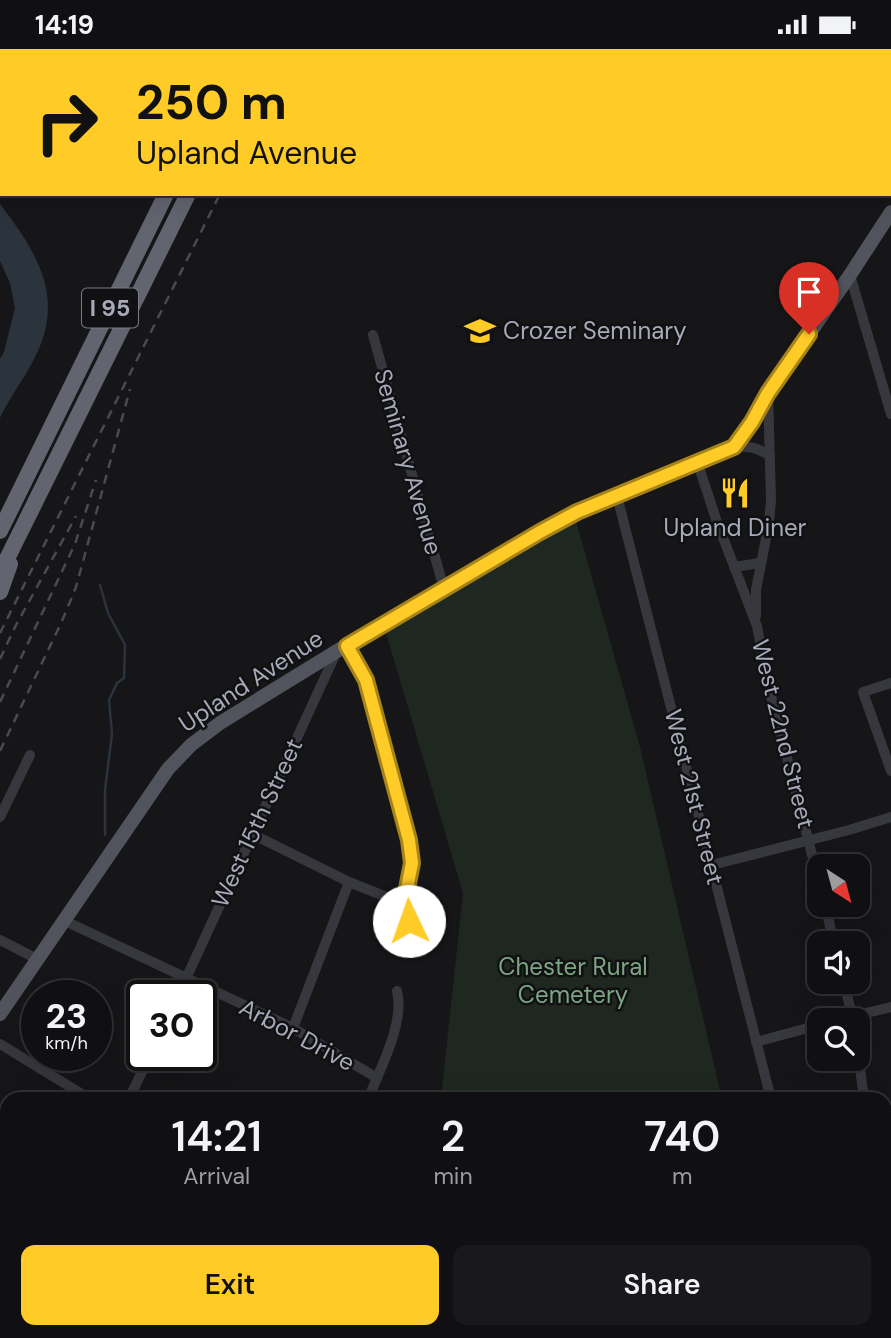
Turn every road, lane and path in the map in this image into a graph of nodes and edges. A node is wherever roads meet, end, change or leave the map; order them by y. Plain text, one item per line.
1 (165, 196) edge
2 (187, 196) edge
3 (891, 212) edge
4 (850, 275) junction
5 (373, 335) dead end
6 (768, 393) junction
7 (891, 414) edge
8 (53, 422) junction
9 (734, 447) junction
10 (770, 456) junction
11 (698, 464) junction
12 (617, 496) junction
13 (0, 511) edge
14 (25, 523) junction
15 (0, 531) edge
16 (760, 563) junction
17 (734, 566) junction
18 (0, 573) edge
19 (444, 589) junction
20 (0, 592) edge
21 (757, 626) junction
22 (342, 649) junction
23 (891, 683) edge
24 (30, 755) dead end
25 (891, 771) edge
26 (0, 817) edge
27 (891, 817) edge
28 (252, 834) junction
29 (808, 840) junction
30 (812, 854) edge
31 (712, 865) junction
32 (349, 882) junction
33 (404, 904) junction
34 (65, 921) junction
35 (409, 921) dead end
36 (0, 940) edge
37 (37, 959) junction
38 (186, 979) junction
39 (397, 991) dead end
40 (891, 1007) edge
41 (870, 1013) edge
42 (0, 1014) edge
43 (293, 1028) junction
44 (807, 1028) edge
45 (756, 1042) junction
46 (0, 1044) edge
47 (142, 1071) edge
48 (860, 1071) edge
49 (377, 1078) junction
50 (79, 1092) edge
51 (132, 1092) edge
52 (371, 1092) edge
53 (769, 1092) edge
54 (863, 1092) edge

1 - 8 highway, I 95
2 - 14 highway, I 95
3 - 4 main road, Upland Avenue
4 - 6 main road, Upland Avenue
4 - 7 street
5 - 19 street, Seminary Avenue
6 - 9 main road, Upland Avenue
6 - 10 street, West 22nd Street
8 - 13 highway
8 - 15 highway, I 95
9 - 10 street
9 - 11 main road, Upland Avenue
10 - 16 street, West 22nd Street
11 - 12 main road, Upland Avenue
11 - 17 street, West 22nd Street
12 - 19 main road, Upland Avenue
12 - 31 street, West 21st Street
14 - 18 highway, I 95
14 - 20 highway
16 - 17 street
16 - 21 street, West 22nd Street
17 - 21 street, West 22nd Street
19 - 22 main road, Upland Avenue
21 - 29 street, West 22nd Street
22 - 28 street, West 15th Street
22 - 33 street
22 - 34 main road, Upland Avenue
23 - 25 street
24 - 26 street
27 - 29 street
28 - 32 street
28 - 38 street, West 15th Street
29 - 30 street, West 22nd Street
29 - 31 street
31 - 45 street, West 21st Street
32 - 33 street
32 - 43 street
33 - 35 street
34 - 37 main road, Upland Avenue
34 - 38 street, Arbor Drive
36 - 37 street
37 - 42 main road, Upland Avenue
38 - 43 street, Arbor Drive
39 - 49 street
40 - 41 street
43 - 49 street, Arbor Drive
44 - 45 street
45 - 53 street, West 21st Street
46 - 50 street
47 - 51 street
48 - 54 street
49 - 52 street

